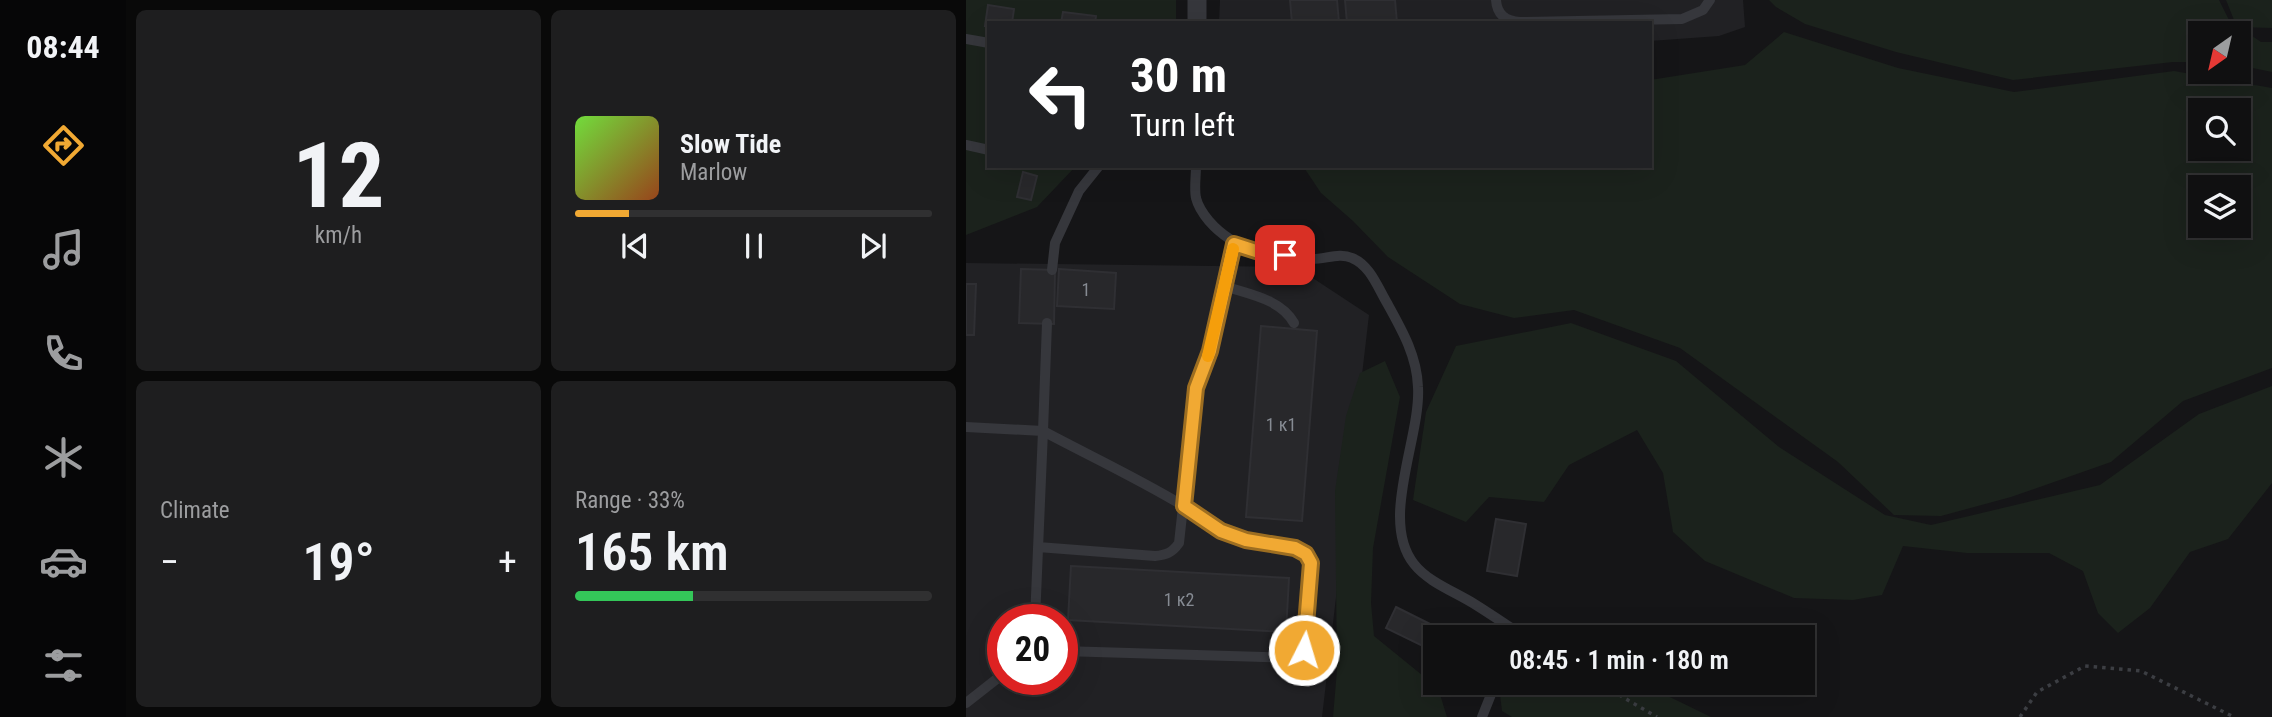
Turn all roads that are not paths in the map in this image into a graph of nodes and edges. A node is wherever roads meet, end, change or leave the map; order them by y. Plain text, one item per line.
1 (1197, 0) edge
2 (1496, 0) edge
3 (1710, 0) edge
4 (1197, 21) edge
5 (1508, 21) edge
6 (1574, 21) edge
7 (966, 38) edge
8 (987, 43) edge
9 (966, 145) edge
10 (987, 150) edge
11 (1097, 168) edge
12 (1196, 168) edge
13 (1234, 244) junction
14 (1052, 270) dead end
15 (1224, 286) junction
16 (1047, 323) dead end
17 (1294, 323) dead end
18 (966, 427) edge
19 (1044, 431) junction
20 (1184, 506) junction
21 (1038, 547) junction
22 (1036, 604) edge
23 (1506, 625) edge
24 (1078, 652) edge
25 (987, 687) edge
26 (1491, 695) edge
27 (966, 703) edge
28 (1482, 717) edge

1 - 4 street
2 - 5 lane
3 - 6 lane
7 - 8 lane
9 - 10 lane
11 - 14 lane
12 - 13 lane
13 - 15 lane
13 - 23 lane
15 - 17 lane
15 - 20 lane
16 - 19 lane
18 - 19 lane
19 - 20 lane
19 - 21 lane
20 - 21 lane
20 - 24 lane
21 - 22 lane
25 - 27 lane
26 - 28 lane

